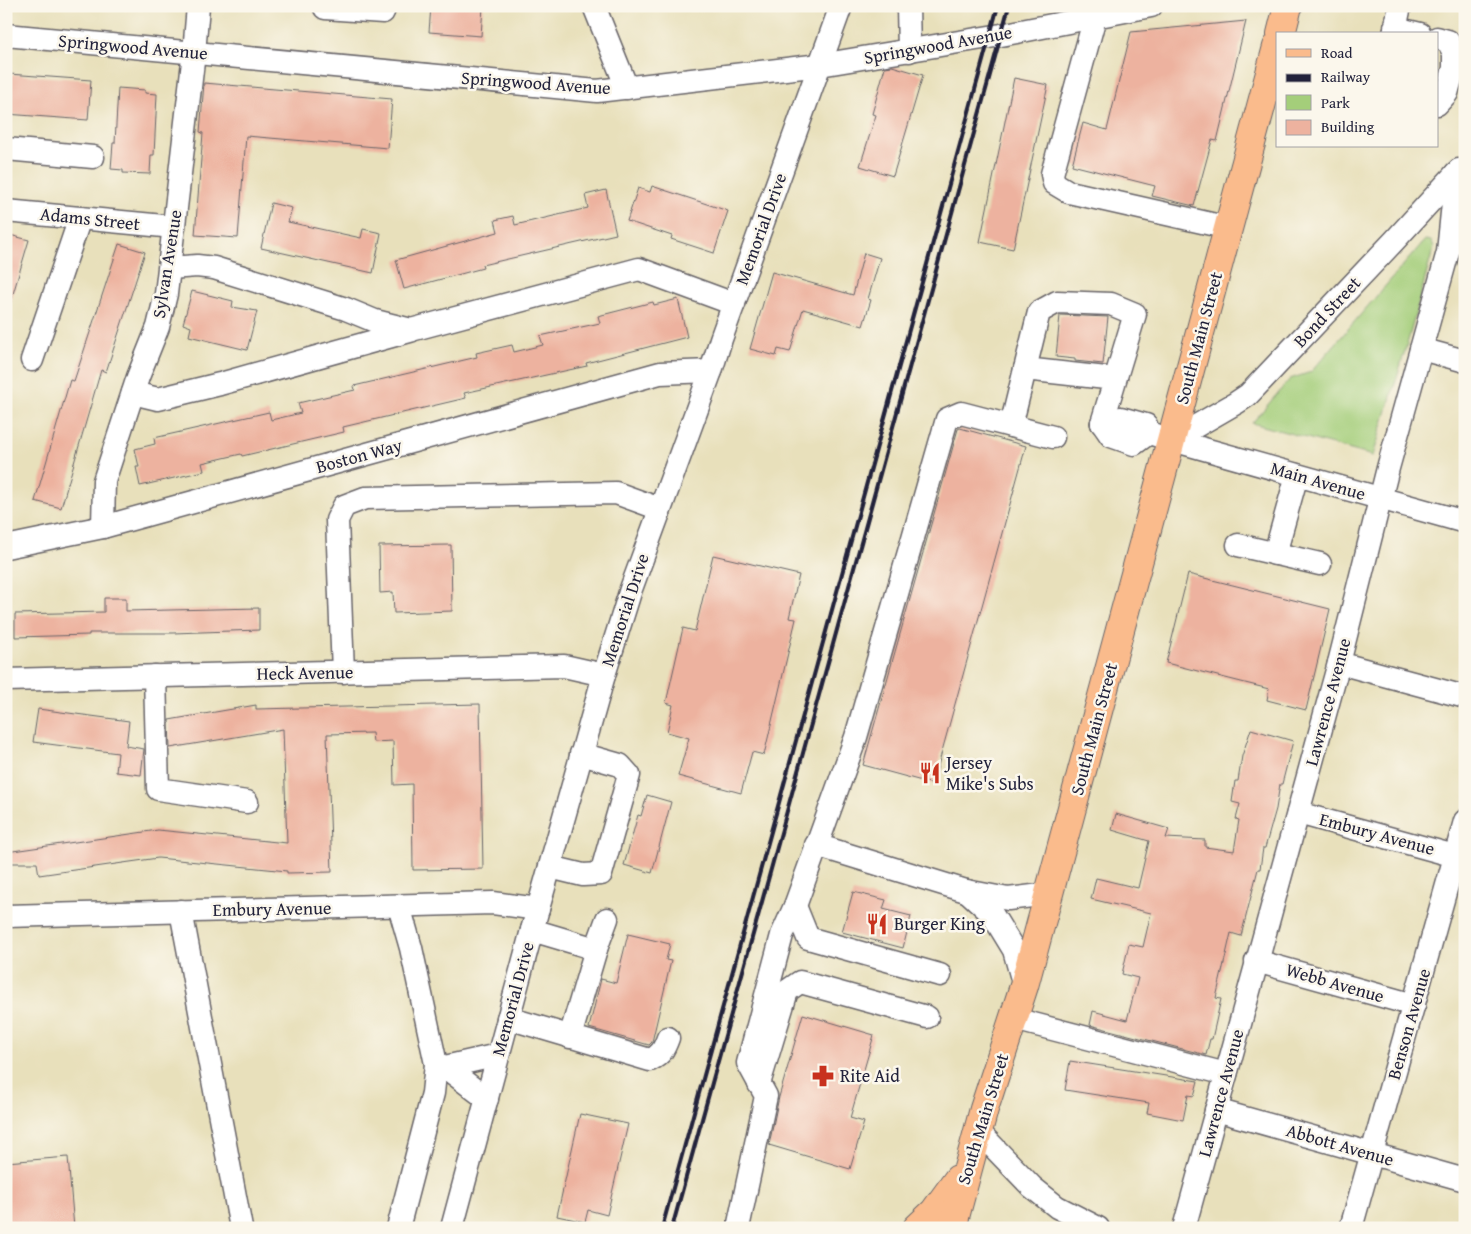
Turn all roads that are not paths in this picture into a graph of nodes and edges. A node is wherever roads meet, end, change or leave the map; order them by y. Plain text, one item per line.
1 (198, 6) edge
2 (325, 6) edge
3 (385, 6) edge
4 (594, 6) edge
5 (841, 6) edge
6 (908, 6) edge
7 (1288, 6) edge
8 (1146, 7) edge
9 (1097, 11) edge
10 (1054, 16) edge
11 (1396, 22) edge
12 (1282, 32) edge
13 (1416, 32) edge
14 (6, 35) edge
15 (1438, 38) edge
16 (909, 51) junction
17 (194, 53) junction
18 (1276, 55) edge
19 (820, 65) junction
20 (627, 88) junction
21 (1438, 103) edge
22 (1269, 108) edge
23 (6, 150) edge
24 (93, 157) dead end
25 (1460, 168) edge
26 (6, 211) edge
27 (80, 218) junction
28 (174, 228) junction
29 (1229, 228) junction
30 (170, 268) junction
31 (734, 304) junction
32 (411, 330) junction
33 (1421, 349) junction
34 (32, 360) dead end
35 (1465, 362) edge
36 (1025, 369) junction
37 (711, 371) junction
38 (1115, 379) junction
39 (133, 393) junction
40 (1010, 426) junction
41 (1156, 432) junction
42 (1053, 437) dead end
43 (1297, 475) junction
44 (1380, 498) junction
45 (660, 509) junction
46 (1465, 522) edge
47 (103, 527) junction
48 (1238, 545) dead end
49 (6, 547) edge
50 (1275, 554) junction
51 (1320, 564) dead end
52 (1339, 663) junction
53 (343, 672) junction
54 (604, 675) junction
55 (155, 676) junction
56 (6, 680) edge
57 (1465, 697) edge
58 (582, 754) junction
59 (247, 802) dead end
60 (1298, 813) junction
61 (1465, 820) edge
62 (816, 845) junction
63 (1455, 856) junction
64 (550, 867) junction
65 (966, 891) junction
66 (1049, 894) junction
67 (399, 906) junction
68 (795, 906) junction
69 (181, 911) junction
70 (6, 916) edge
71 (535, 920) junction
72 (607, 920) dead end
73 (596, 949) junction
74 (1256, 961) junction
75 (940, 974) dead end
76 (1024, 986) junction
77 (1414, 1005) junction
78 (927, 1017) dead end
79 (508, 1018) junction
80 (1014, 1019) junction
81 (570, 1037) junction
82 (668, 1038) dead end
83 (498, 1055) junction
84 (440, 1066) junction
85 (1226, 1074) junction
86 (759, 1084) junction
87 (487, 1099) junction
88 (1216, 1110) junction
89 (974, 1143) junction
90 (1372, 1154) junction
91 (1465, 1180) edge
92 (739, 1226) edge
93 (241, 1228) edge
94 (398, 1228) edge
95 (452, 1228) edge
96 (917, 1228) edge
97 (952, 1228) edge
98 (1098, 1228) edge
99 (1184, 1228) edge
100 (1352, 1228) edge

1 - 17 street, Sylvan Avenue
2 - 3 street
4 - 20 street
5 - 19 street, Memorial Drive
6 - 16 street
7 - 12 main road
8 - 9 street, Springwood Avenue
9 - 10 street, Springwood Avenue
9 - 29 street
10 - 16 street, Springwood Avenue
11 - 13 street
14 - 17 street, Springwood Avenue
15 - 21 street
16 - 19 street, Springwood Avenue
17 - 20 street, Springwood Avenue
17 - 28 street, Sylvan Avenue
18 - 22 main road, South Main Street
19 - 20 street, Springwood Avenue
19 - 31 street, Memorial Drive
22 - 29 main road, South Main Street
23 - 24 street
25 - 33 street, Lawrence Avenue
25 - 41 street, Bond Street
26 - 27 street, Adams Street
27 - 28 street, Adams Street
27 - 34 street
28 - 30 street, Sylvan Avenue
29 - 41 main road, South Main Street
30 - 32 street
30 - 39 street, Sylvan Avenue
31 - 32 street
31 - 37 street, Memorial Drive
32 - 39 street
33 - 35 street
33 - 44 street, Lawrence Avenue
36 - 38 street
36 - 38 street
36 - 40 street
37 - 45 street, Memorial Drive
37 - 47 street, Boston Way
38 - 41 street, Bond Street
39 - 47 street, Sylvan Avenue
40 - 42 street
40 - 62 street
41 - 43 street, Main Avenue
41 - 66 main road, South Main Street
43 - 44 street, Main Avenue
43 - 50 street
44 - 46 street, Main Avenue
44 - 52 street, Lawrence Avenue
45 - 53 street
45 - 54 street, Memorial Drive
47 - 49 street, Boston Way
48 - 50 street
50 - 51 street
52 - 57 street
52 - 60 street, Lawrence Avenue
53 - 54 street, Heck Avenue
53 - 55 street, Heck Avenue
54 - 58 street, Memorial Drive
55 - 56 street, Heck Avenue
55 - 59 street
58 - 64 street, Memorial Drive
58 - 64 street
60 - 63 street, Embury Avenue
60 - 74 street, Lawrence Avenue
61 - 63 street, Benson Avenue
62 - 65 street
62 - 68 street
63 - 77 street, Benson Avenue
64 - 71 street, Memorial Drive
65 - 66 street
65 - 76 street
66 - 76 main road, South Main Street
67 - 69 street, Embury Avenue
67 - 71 street, Embury Avenue
67 - 84 street
68 - 75 street
68 - 86 street
69 - 70 street, Embury Avenue
69 - 93 street
71 - 73 street, Embury Avenue
71 - 79 street, Memorial Drive
72 - 73 street
73 - 81 street
74 - 77 street, Webb Avenue
74 - 85 street, Lawrence Avenue
76 - 80 main road, South Main Street
77 - 90 street, Benson Avenue
78 - 86 street
79 - 81 street
79 - 83 street, Memorial Drive
80 - 85 street
80 - 89 main road, South Main Street
81 - 82 street
83 - 84 street
83 - 87 street, Memorial Drive
84 - 87 street
84 - 94 street
85 - 88 street, Lawrence Avenue
86 - 92 street
87 - 95 street, Memorial Drive
88 - 90 street, Abbott Avenue
88 - 99 street, Lawrence Avenue
89 - 96 main road
89 - 97 main road, South Main Street
89 - 98 street
90 - 91 street, Abbott Avenue
90 - 100 street, Benson Avenue

